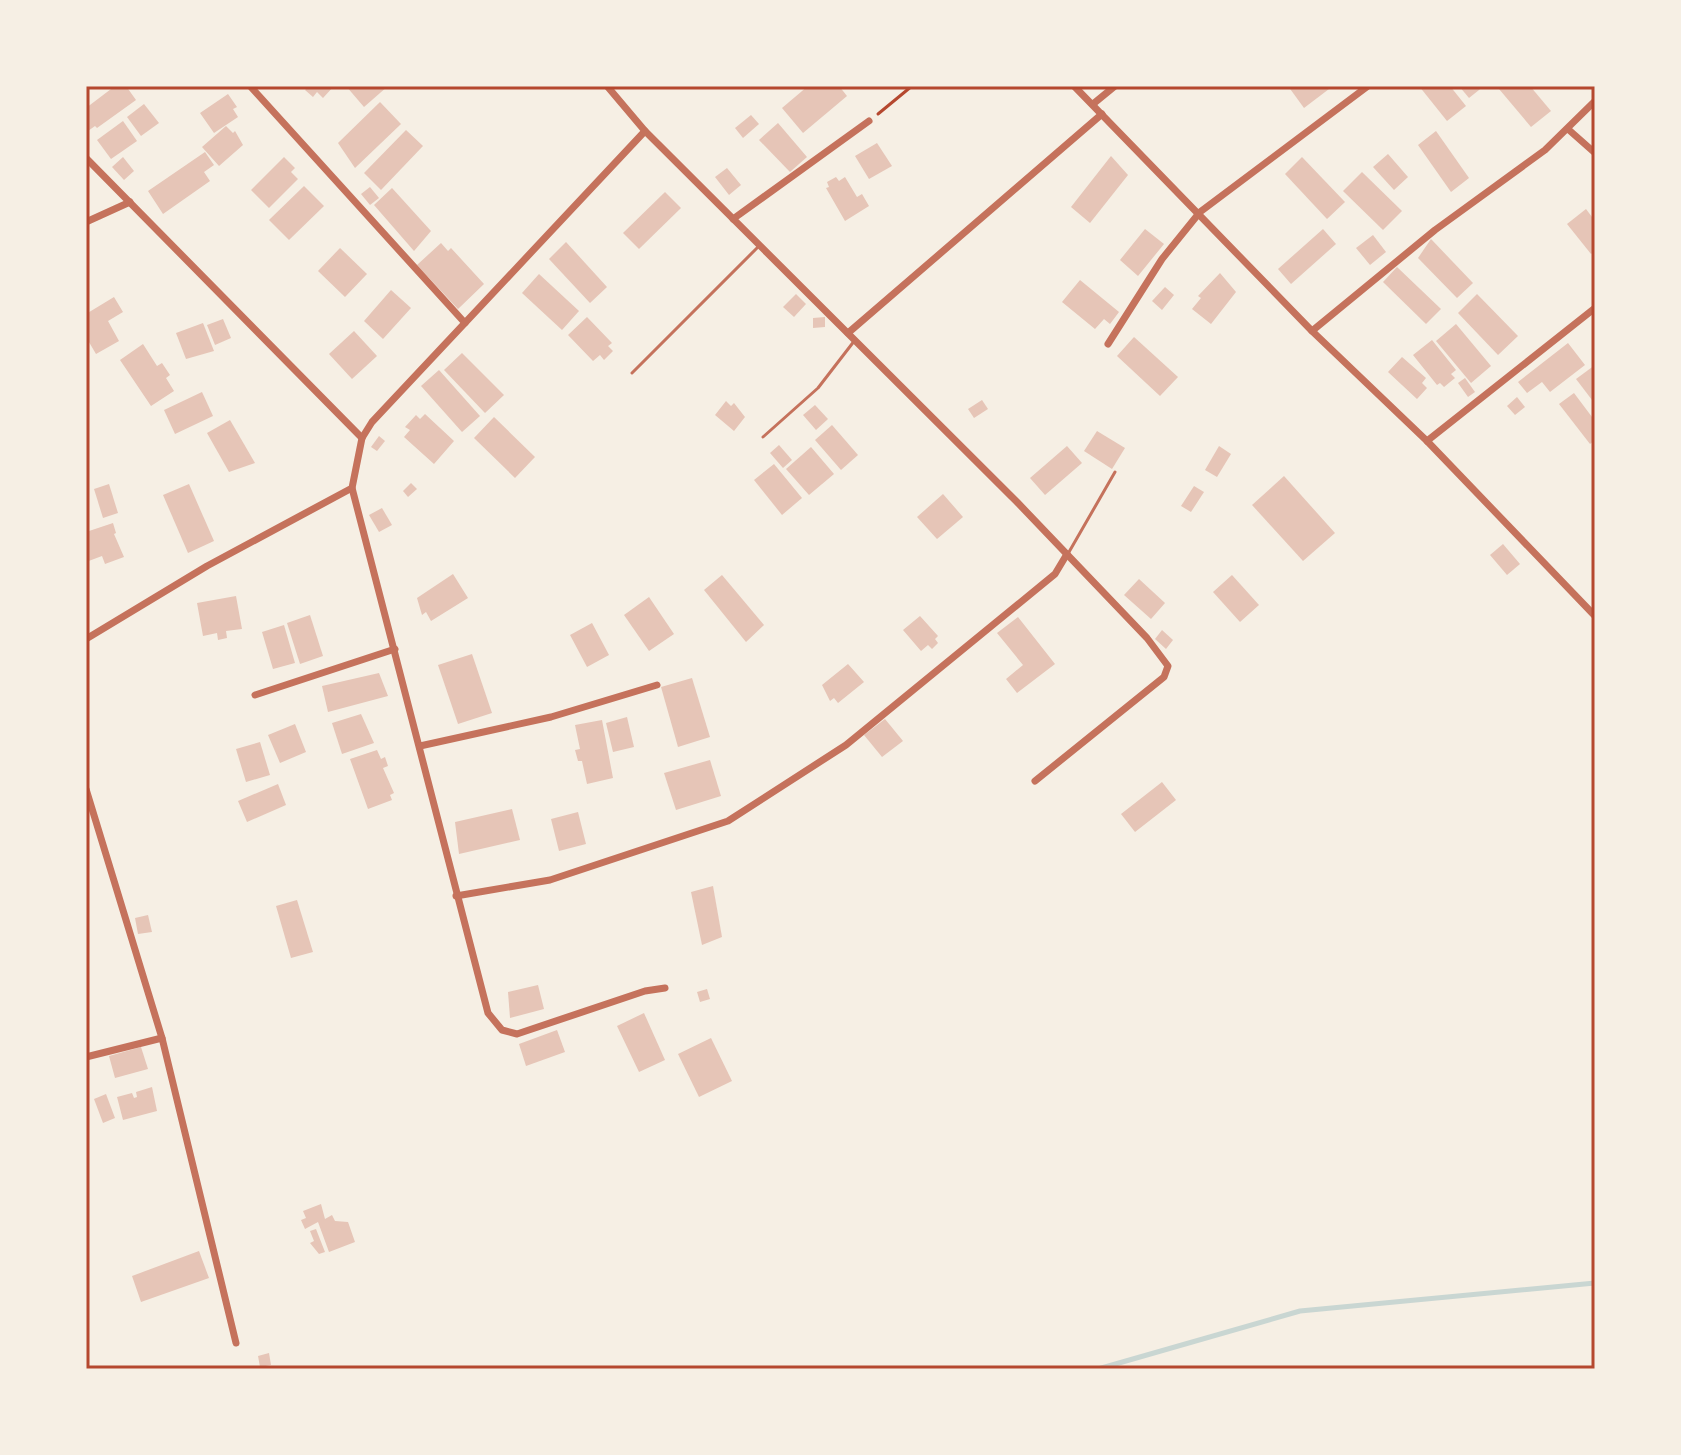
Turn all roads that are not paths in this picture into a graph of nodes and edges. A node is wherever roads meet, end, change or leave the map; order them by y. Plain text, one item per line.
1 (250, 86) edge
2 (607, 86) edge
3 (1074, 86) edge
4 (1115, 86) edge
5 (1368, 86) edge
6 (1595, 101) edge
7 (1093, 104) junction
8 (1102, 114) junction
9 (869, 121) road end
10 (1569, 130) junction
11 (645, 131) junction
12 (1595, 153) edge
13 (86, 158) edge
14 (130, 202) junction
15 (1200, 212) junction
16 (733, 219) junction
17 (86, 222) edge
18 (760, 245) junction
19 (1595, 308) edge
20 (465, 323) junction
21 (1312, 331) junction
22 (848, 333) junction
23 (855, 340) junction
24 (1108, 344) dead end
25 (632, 373) dead end
26 (763, 437) dead end
27 (362, 438) junction
28 (1427, 441) junction
29 (1115, 472) dead end
30 (352, 488) junction
31 (1067, 554) junction
32 (1595, 616) edge
33 (86, 639) edge
34 (395, 649) junction
35 (657, 685) dead end
36 (255, 695) dead end
37 (420, 746) junction
38 (1035, 781) dead end
39 (86, 789) edge
40 (456, 896) junction
41 (665, 988) dead end
42 (162, 1038) junction
43 (86, 1057) edge
44 (236, 1343) dead end

1 - 20 street
2 - 11 street
3 - 7 street
4 - 7 street
5 - 15 street
6 - 10 street
7 - 8 street
8 - 15 street
8 - 22 street
9 - 16 street
10 - 12 street
10 - 21 street
11 - 16 street
11 - 20 street
13 - 14 street
14 - 17 street
14 - 27 street
15 - 21 street
15 - 24 street
16 - 18 street
18 - 22 street
18 - 25 lane
19 - 28 street
20 - 27 street
21 - 28 street
22 - 23 street
23 - 26 lane
23 - 31 street
27 - 30 street
28 - 32 street
29 - 31 lane
30 - 33 street
30 - 34 street
31 - 38 street
31 - 40 street
34 - 36 street
34 - 37 street
35 - 37 street
37 - 40 street
39 - 42 street
40 - 41 street
42 - 43 street
42 - 44 street

